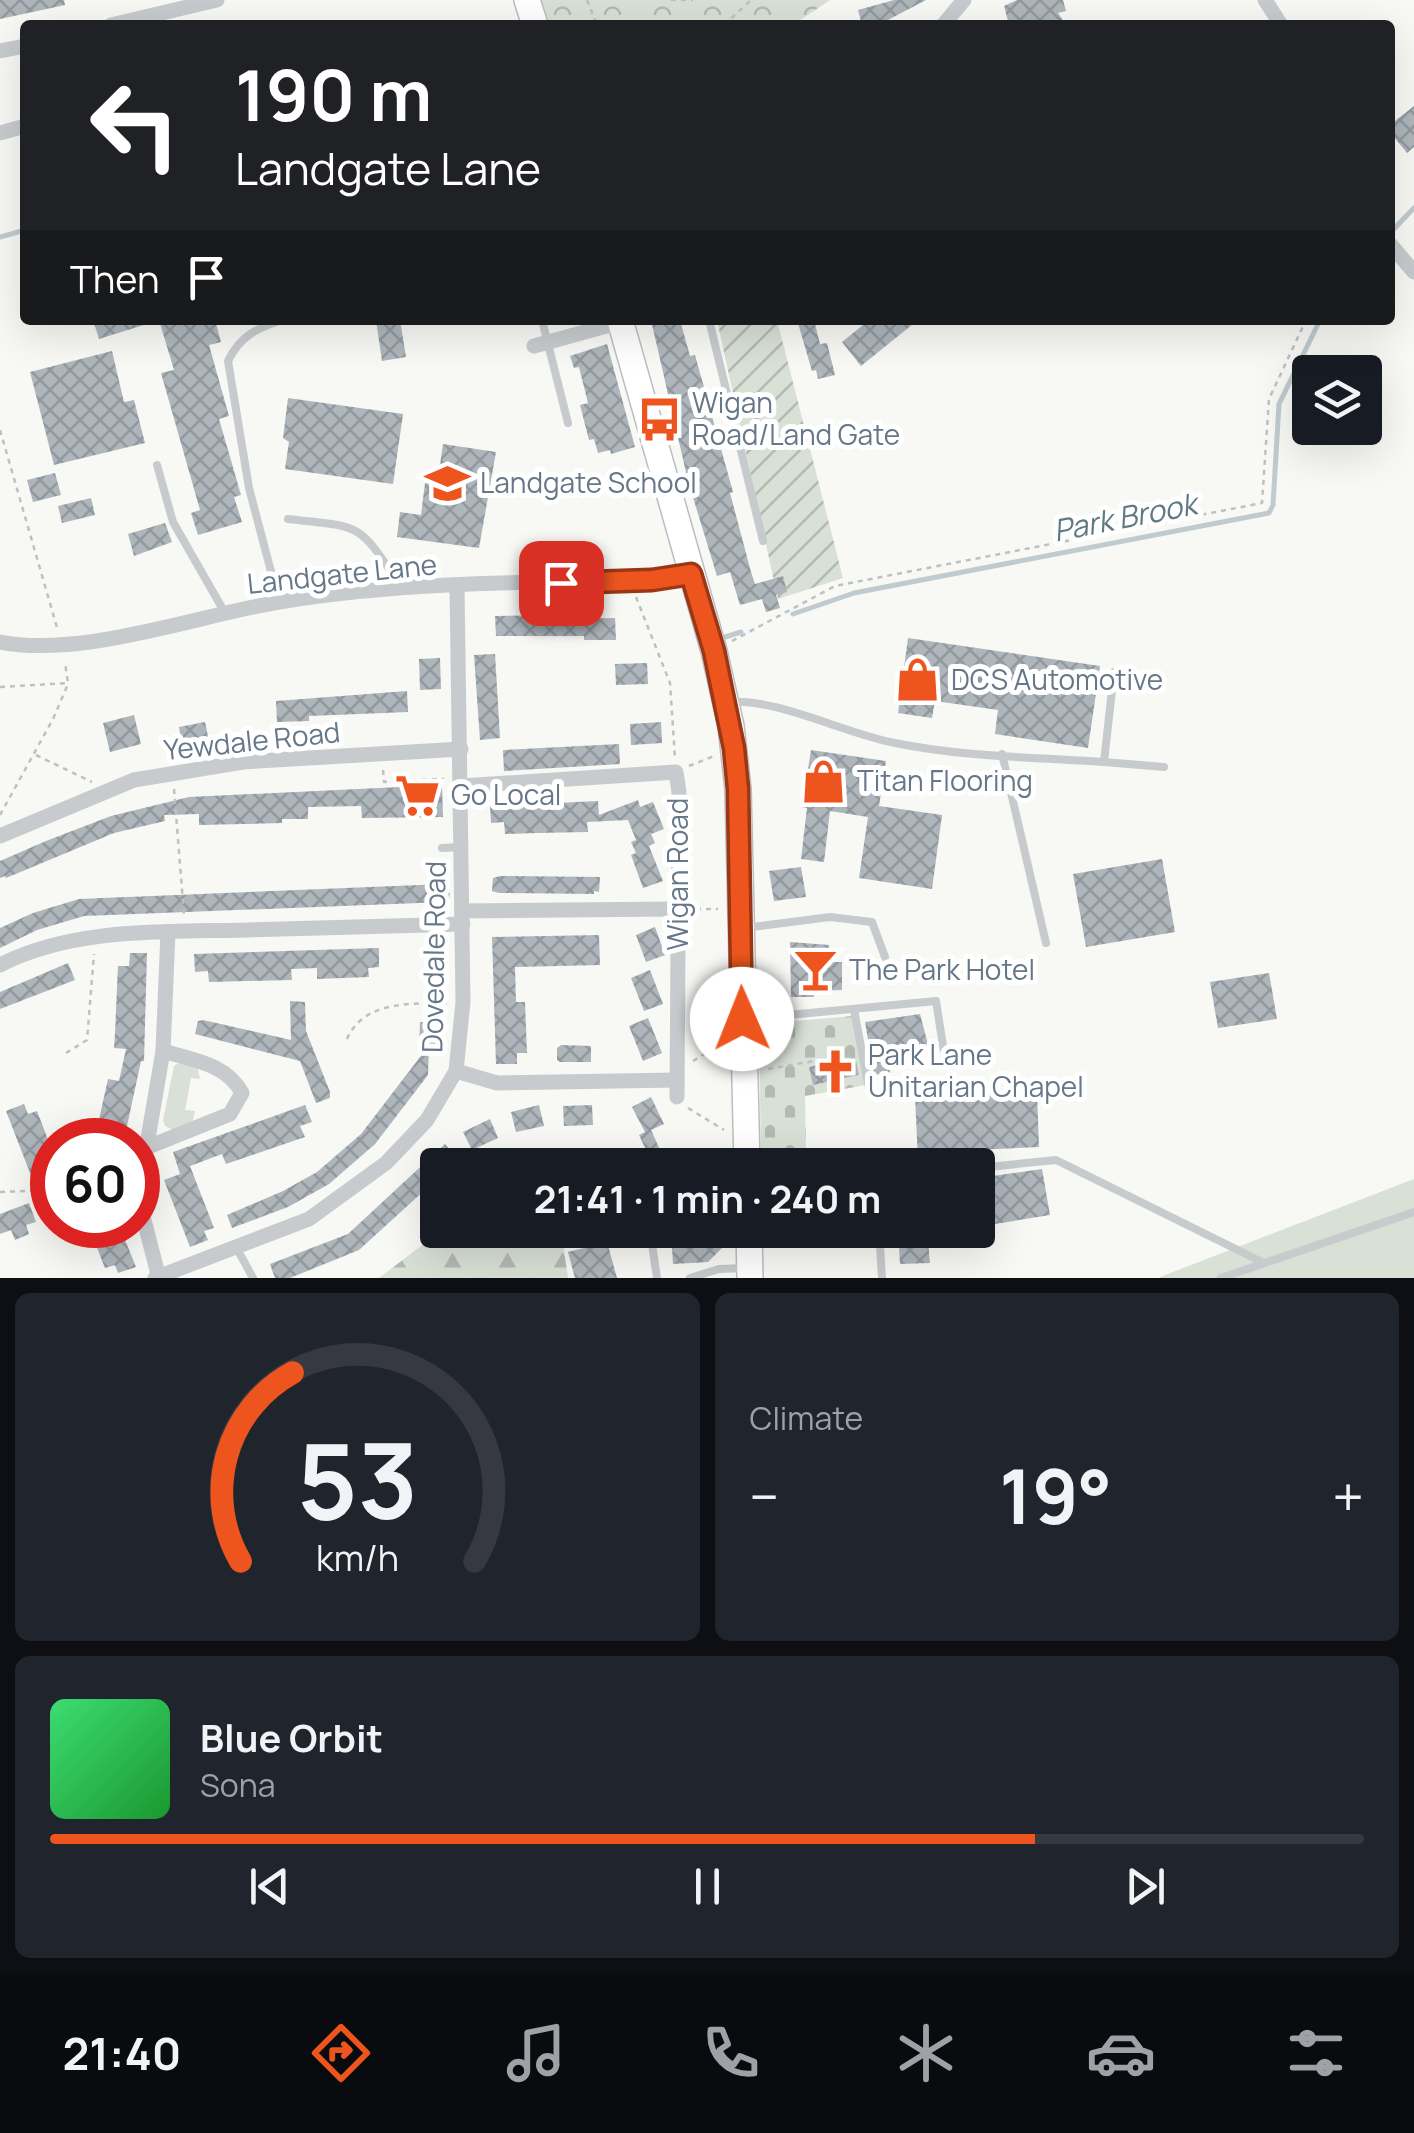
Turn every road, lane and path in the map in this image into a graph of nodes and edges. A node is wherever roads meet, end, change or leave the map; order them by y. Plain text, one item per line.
1 (217, 0) edge
2 (671, 0) edge
3 (693, 0) edge
4 (753, 0) edge
5 (964, 0) edge
6 (174, 18) edge
7 (730, 20) edge
8 (946, 20) edge
9 (1395, 250) edge
10 (1414, 272) edge
11 (267, 325) edge
12 (542, 325) edge
13 (606, 325) edge
14 (621, 325) edge
15 (710, 325) edge
16 (1304, 325) edge
17 (541, 344) junction
18 (568, 423) dead end
19 (0, 430) edge
20 (157, 465) dead end
21 (288, 519) dead end
22 (763, 541) dead end
23 (691, 574) junction
24 (630, 580) junction
25 (458, 587) junction
26 (402, 588) junction
27 (279, 602) junction
28 (225, 613) junction
29 (0, 642) edge
30 (62, 643) junction
31 (714, 651) junction
32 (1114, 672) dead end
33 (68, 683) junction
34 (0, 687) edge
35 (726, 702) junction
36 (734, 748) junction
37 (461, 749) junction
38 (1002, 754) junction
39 (34, 755) junction
40 (1104, 762) junction
41 (1164, 767) dead end
42 (676, 772) junction
43 (172, 774) junction
44 (384, 782) dead end
45 (462, 782) junction
46 (110, 790) junction
47 (0, 815) edge
48 (0, 836) edge
49 (462, 847) junction
50 (442, 848) dead end
51 (677, 909) junction
52 (462, 918) junction
53 (740, 918) junction
54 (176, 932) junction
55 (95, 938) junction
56 (1046, 944) dead end
57 (884, 957) dead end
58 (0, 966) edge
59 (464, 1002) junction
60 (854, 1010) junction
61 (736, 1030) junction
62 (347, 1039) dead end
63 (164, 1051) junction
64 (862, 1052) junction
65 (944, 1052) dead end
66 (66, 1053) dead end
67 (456, 1071) junction
68 (758, 1071) dead end
69 (677, 1075) junction
70 (868, 1084) dead end
71 (678, 1097) joint
72 (153, 1118) edge
73 (734, 1136) dead end
74 (160, 1142) edge
75 (746, 1148) edge
76 (995, 1166) edge
77 (30, 1191) edge
78 (0, 1192) edge
79 (1414, 1212) edge
80 (236, 1247) junction
81 (150, 1248) edge
82 (653, 1248) edge
83 (749, 1248) edge
84 (880, 1248) edge
85 (1264, 1264) junction
86 (750, 1273) edge
87 (157, 1278) edge
88 (253, 1278) edge
89 (657, 1278) edge
90 (690, 1278) edge
91 (882, 1278) edge
92 (1221, 1278) edge

1 - 6 street
2 - 3 path
4 - 7 path
5 - 8 street
9 - 10 street
11 - 27 lane
12 - 17 lane
13 - 17 street
14 - 23 main road
15 - 22 lane
16 - 31 path
17 - 18 lane
19 - 30 path
20 - 28 lane
21 - 26 lane
23 - 24 street, Landgate Lane
23 - 31 main road
24 - 25 street, Landgate Lane
24 - 42 path
25 - 26 street, Landgate Lane
25 - 37 street, Dovedale Road
26 - 27 street, Landgate Lane
27 - 28 street, Landgate Lane
28 - 30 street, Landgate Lane
29 - 30 street, Landgate Lane
30 - 33 path
31 - 35 main road
32 - 40 lane
33 - 34 path
33 - 39 path
35 - 36 main road
35 - 38 lane
36 - 42 path
36 - 53 main road
37 - 43 street, Yewdale Road
37 - 45 street, Dovedale Road
38 - 40 lane
38 - 56 lane
39 - 46 path
39 - 47 path
40 - 41 lane
42 - 45 street
42 - 51 street, Wigan Road
43 - 46 street, Yewdale Road
43 - 54 path
44 - 45 path
45 - 49 street, Dovedale Road
46 - 48 street, Yewdale Road
49 - 50 lane
49 - 52 street, Dovedale Road
51 - 52 street
51 - 53 path
51 - 69 street, Wigan Road
52 - 54 street
52 - 59 street, Dovedale Road
53 - 57 lane
53 - 61 main road
54 - 55 street
54 - 63 street
55 - 58 street
55 - 66 path
59 - 62 path
59 - 67 street, Dovedale Road
60 - 61 lane
60 - 64 lane
60 - 65 lane
61 - 69 path
61 - 75 main road
63 - 72 street
63 - 74 street
64 - 68 path
64 - 70 lane
67 - 69 street
67 - 80 street, Dovedale Road
69 - 71 street, Wigan Road
71 - 73 path
76 - 85 lane
77 - 78 path
79 - 85 lane
80 - 87 street, Dovedale Road
80 - 88 lane
81 - 87 street
82 - 89 lane
83 - 86 main road
84 - 91 lane
85 - 92 lane
86 - 90 lane

